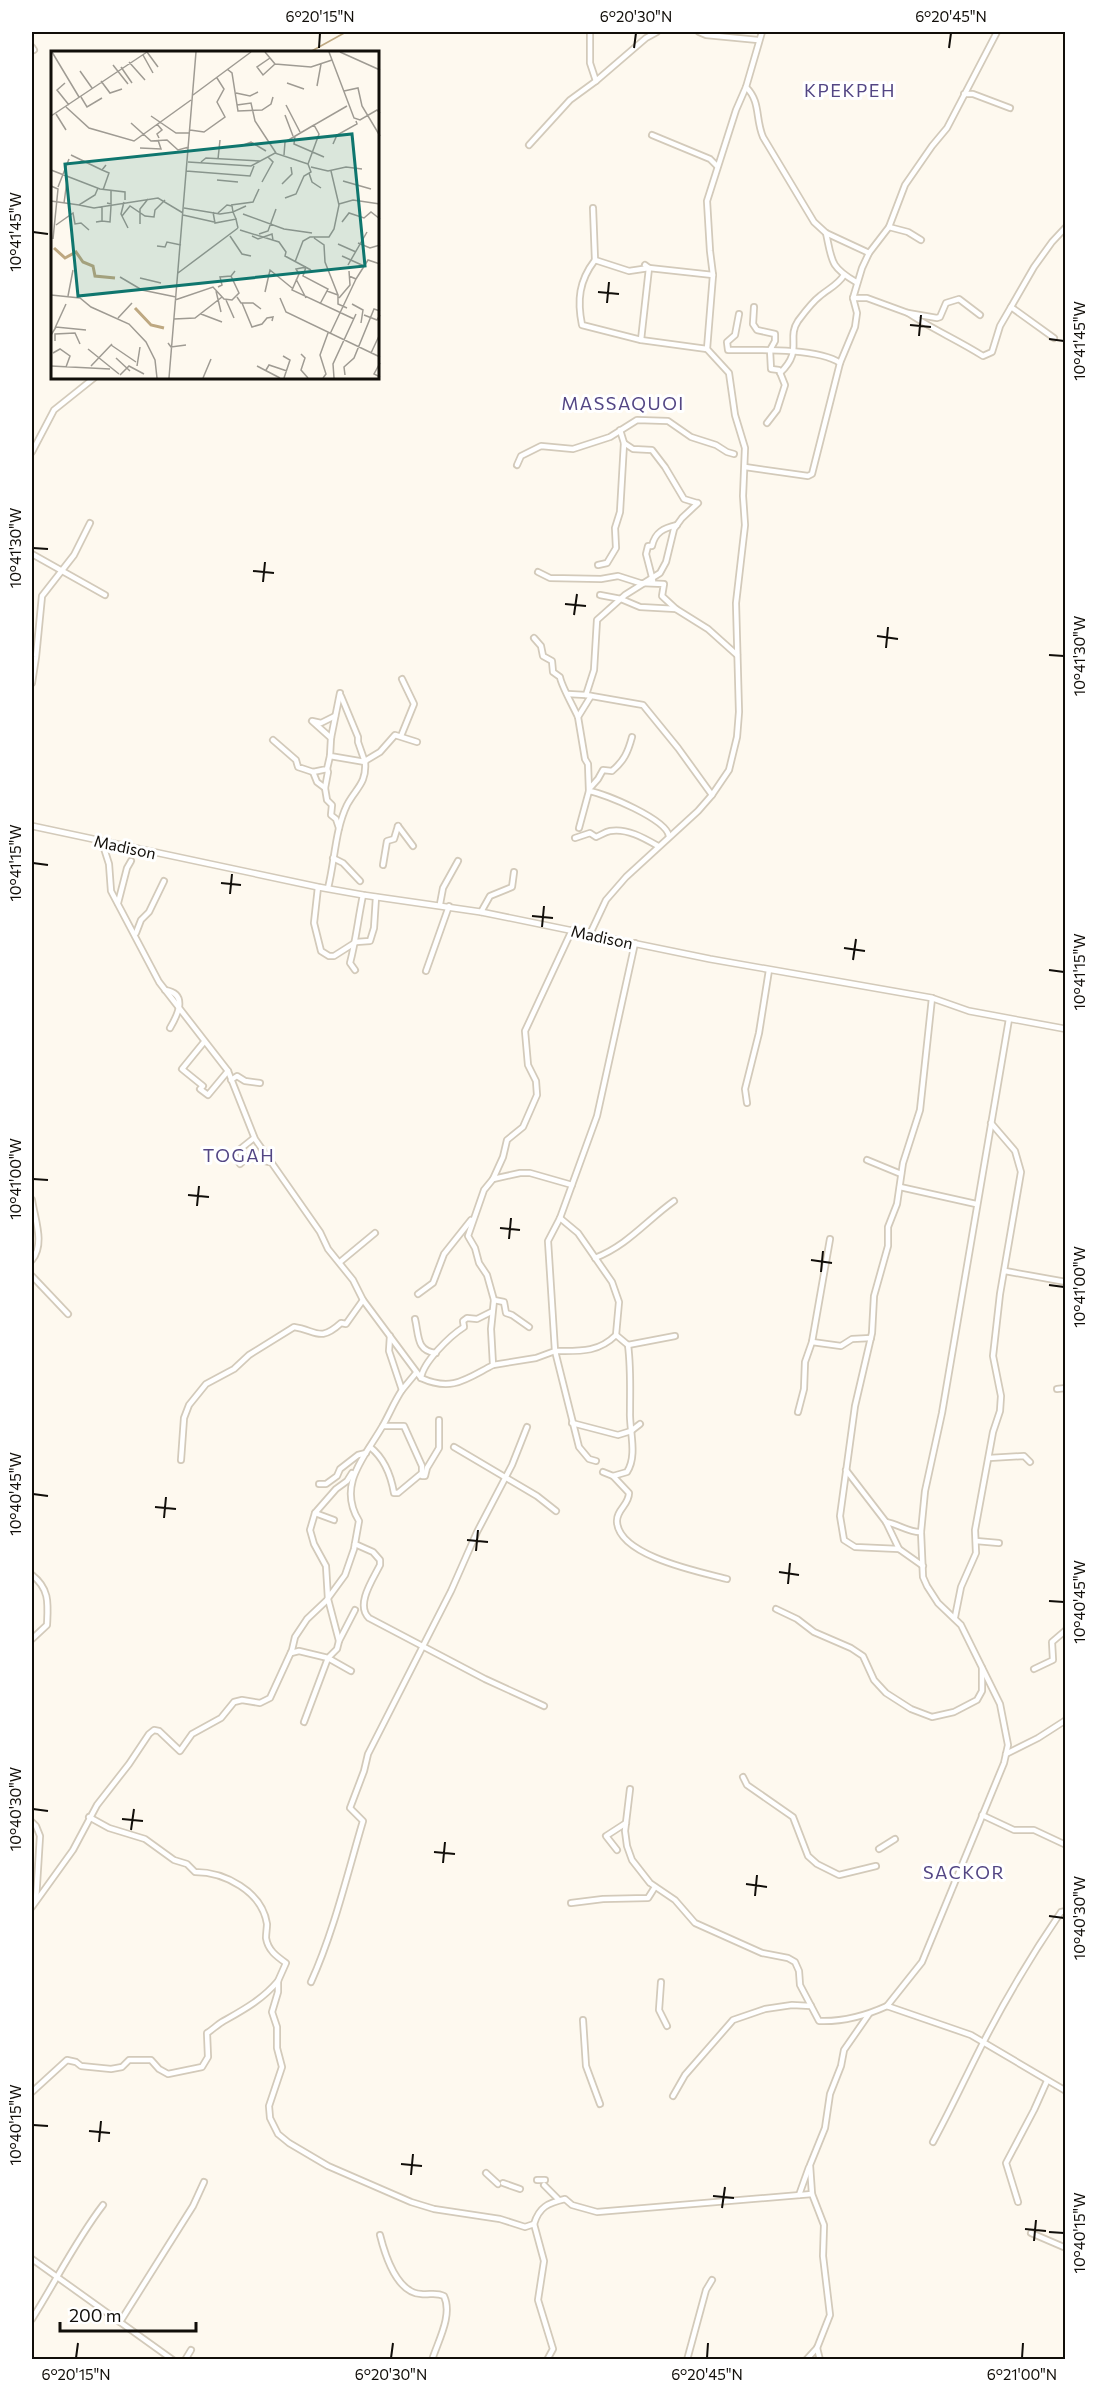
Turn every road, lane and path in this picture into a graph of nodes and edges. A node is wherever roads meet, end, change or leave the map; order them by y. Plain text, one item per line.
1 (590, 32) edge
2 (657, 32) edge
3 (699, 32) edge
4 (762, 32) edge
5 (997, 32) edge
6 (758, 40) junction
7 (596, 81) junction
8 (746, 87) junction
9 (964, 94) junction
10 (1010, 108) dead end
11 (652, 135) dead end
12 (529, 144) dead end
13 (717, 166) junction
14 (593, 208) dead end
15 (889, 227) junction
16 (1065, 227) edge
17 (826, 233) junction
18 (921, 240) dead end
19 (869, 252) junction
20 (595, 260) junction
21 (647, 266) junction
22 (713, 275) junction
23 (844, 275) junction
24 (856, 282) junction
25 (853, 297) junction
26 (1011, 306) junction
27 (754, 307) dead end
28 (908, 313) junction
29 (739, 314) dead end
30 (980, 315) dead end
31 (1054, 338) dead end
32 (641, 340) junction
33 (706, 349) junction
34 (770, 350) junction
35 (794, 353) junction
36 (840, 363) junction
37 (780, 373) junction
38 (92, 380) edge
39 (767, 423) dead end
40 (620, 430) junction
41 (624, 443) junction
42 (32, 452) edge
43 (734, 454) dead end
44 (517, 465) dead end
45 (745, 466) junction
46 (90, 523) dead end
47 (677, 525) junction
48 (32, 554) edge
49 (598, 565) dead end
50 (62, 570) junction
51 (538, 572) dead end
52 (653, 581) junction
53 (643, 583) junction
54 (105, 595) dead end
55 (600, 595) dead end
56 (621, 599) junction
57 (676, 609) junction
58 (534, 638) dead end
59 (737, 655) junction
60 (402, 679) dead end
61 (32, 682) edge
62 (568, 694) junction
63 (588, 696) junction
64 (335, 716) junction
65 (578, 717) junction
66 (401, 736) junction
67 (632, 737) dead end
68 (331, 738) junction
69 (273, 740) dead end
70 (417, 742) dead end
71 (330, 756) junction
72 (365, 761) junction
73 (327, 769) junction
74 (313, 772) junction
75 (325, 788) junction
76 (589, 789) junction
77 (712, 795) junction
78 (32, 826) edge
79 (579, 828) dead end
80 (339, 829) junction
81 (669, 836) junction
82 (575, 838) dead end
83 (102, 842) junction
84 (413, 846) dead end
85 (658, 846) junction
86 (333, 858) junction
87 (131, 861) dead end
88 (458, 861) dead end
89 (383, 865) dead end
90 (514, 872) dead end
91 (164, 881) dead end
92 (360, 881) dead end
93 (318, 887) junction
94 (328, 888) junction
95 (363, 895) junction
96 (376, 897) junction
97 (118, 903) junction
98 (440, 904) junction
99 (449, 906) junction
100 (481, 912) junction
101 (572, 930) junction
102 (135, 934) junction
103 (590, 934) junction
104 (356, 942) junction
105 (635, 943) junction
106 (355, 970) dead end
107 (769, 970) junction
108 (426, 971) dead end
109 (932, 998) junction
110 (180, 1010) junction
111 (1009, 1018) junction
112 (170, 1028) dead end
113 (1065, 1029) edge
114 (204, 1042) junction
115 (228, 1071) junction
116 (231, 1080) junction
117 (260, 1083) dead end
118 (747, 1103) dead end
119 (990, 1123) junction
120 (254, 1138) junction
121 (867, 1160) dead end
122 (270, 1162) junction
123 (901, 1174) junction
124 (493, 1179) junction
125 (572, 1185) junction
126 (900, 1187) junction
127 (32, 1200) edge
128 (674, 1201) dead end
129 (976, 1204) junction
130 (475, 1215) junction
131 (560, 1218) junction
132 (375, 1233) dead end
133 (830, 1239) dead end
134 (595, 1258) junction
135 (32, 1260) edge
136 (340, 1262) junction
137 (1005, 1271) junction
138 (32, 1276) edge
139 (1065, 1282) edge
140 (418, 1294) dead end
141 (363, 1300) junction
142 (494, 1300) junction
143 (492, 1312) junction
144 (68, 1314) dead end
145 (415, 1319) dead end
146 (529, 1327) dead end
147 (616, 1335) junction
148 (390, 1336) junction
149 (675, 1336) dead end
150 (871, 1338) junction
151 (812, 1342) junction
152 (628, 1345) junction
153 (555, 1351) junction
154 (436, 1353) junction
155 (493, 1365) junction
156 (416, 1373) junction
157 (421, 1378) junction
158 (1065, 1388) edge
159 (1058, 1389) dead end
160 (402, 1390) junction
161 (798, 1412) dead end
162 (440, 1420) dead end
163 (572, 1423) junction
164 (640, 1424) dead end
165 (383, 1426) junction
166 (527, 1427) dead end
167 (631, 1431) junction
168 (370, 1447) junction
169 (454, 1447) dead end
170 (366, 1453) junction
171 (989, 1458) junction
172 (181, 1460) dead end
173 (596, 1461) dead end
174 (1030, 1462) dead end
175 (846, 1470) junction
176 (354, 1471) junction
177 (603, 1472) dead end
178 (422, 1473) junction
179 (613, 1476) junction
180 (505, 1478) junction
181 (319, 1484) dead end
182 (556, 1511) dead end
183 (315, 1513) junction
184 (334, 1520) dead end
185 (886, 1521) junction
186 (921, 1532) junction
187 (976, 1541) junction
188 (355, 1544) junction
189 (999, 1544) dead end
190 (899, 1549) junction
191 (911, 1557) junction
192 (922, 1557) junction
193 (923, 1566) junction
194 (32, 1575) edge
195 (727, 1579) dead end
196 (328, 1599) junction
197 (776, 1609) dead end
198 (356, 1610) dead end
199 (955, 1617) junction
200 (1065, 1630) edge
201 (32, 1639) edge
202 (339, 1641) junction
203 (423, 1647) junction
204 (291, 1653) junction
205 (328, 1658) junction
206 (982, 1668) junction
207 (1034, 1669) dead end
208 (351, 1671) dead end
209 (544, 1706) dead end
210 (1065, 1720) edge
211 (304, 1722) dead end
212 (1006, 1754) junction
213 (743, 1777) dead end
214 (630, 1789) dead end
215 (982, 1815) junction
216 (89, 1817) junction
217 (32, 1822) edge
218 (627, 1822) junction
219 (895, 1839) dead end
220 (1065, 1845) edge
221 (879, 1849) dead end
222 (617, 1850) dead end
223 (876, 1866) dead end
224 (655, 1887) junction
225 (34, 1900) edge
226 (571, 1903) dead end
227 (32, 1907) edge
228 (1065, 1911) edge
229 (278, 1981) junction
230 (311, 1982) dead end
231 (661, 1982) dead end
232 (811, 2006) junction
233 (887, 2006) junction
234 (869, 2014) junction
235 (583, 2020) dead end
236 (667, 2026) dead end
237 (983, 2042) junction
238 (1047, 2081) junction
239 (1065, 2091) edge
240 (32, 2092) edge
241 (673, 2096) dead end
242 (600, 2104) dead end
243 (933, 2142) dead end
244 (810, 2164) junction
245 (486, 2173) dead end
246 (537, 2180) dead end
247 (204, 2182) dead end
248 (520, 2189) dead end
249 (812, 2194) junction
250 (799, 2195) junction
251 (558, 2199) dead end
252 (1018, 2202) dead end
253 (103, 2205) dead end
254 (534, 2224) junction
255 (1031, 2233) dead end
256 (380, 2235) dead end
257 (1065, 2248) edge
258 (32, 2259) edge
259 (58, 2277) junction
260 (712, 2280) dead end
261 (32, 2319) edge
262 (120, 2322) junction
263 (817, 2348) junction
264 (191, 2350) dead end
265 (173, 2360) edge
266 (185, 2360) edge
267 (432, 2360) edge
268 (547, 2360) edge
269 (687, 2360) edge
270 (806, 2360) edge
271 (820, 2360) edge

1 - 7 street
2 - 7 street
3 - 6 street
4 - 6 street
5 - 9 street
6 - 8 street
7 - 12 street
8 - 13 street
8 - 17 street
9 - 10 street
9 - 15 street
11 - 13 street
13 - 22 street
14 - 20 street
15 - 18 street
15 - 19 street
16 - 26 street
17 - 19 street
17 - 23 street
19 - 24 street
20 - 21 street
20 - 32 street
21 - 22 street
21 - 32 street
22 - 33 street
23 - 24 street
23 - 35 street
24 - 25 street
25 - 28 street
25 - 36 street
26 - 28 street
26 - 31 street
27 - 34 street
28 - 30 street
29 - 34 street
32 - 33 street
33 - 45 street
34 - 35 street
34 - 37 street
35 - 36 street
35 - 37 street
36 - 45 street
37 - 39 street
38 - 42 street
40 - 41 street
40 - 43 street
40 - 44 street
41 - 47 street
41 - 49 street
45 - 59 street
46 - 50 street
47 - 52 street
47 - 52 street
48 - 50 street
50 - 54 street
50 - 61 street
51 - 53 street
52 - 53 street
52 - 57 street
53 - 56 street
55 - 56 street
56 - 57 street
56 - 63 street
57 - 59 street
58 - 62 street
59 - 77 street
60 - 66 street
62 - 63 street
62 - 65 street
63 - 65 street
63 - 77 street
64 - 68 street
64 - 68 street
64 - 72 street
65 - 76 street
66 - 70 street
66 - 72 street
67 - 76 street
68 - 71 street
69 - 74 street
71 - 72 street
71 - 73 street
72 - 80 street
73 - 74 street
73 - 75 street
74 - 75 street
75 - 80 street
76 - 79 street
76 - 81 street
77 - 81 street
78 - 83 street, Madison
80 - 86 street
81 - 85 street
82 - 85 street
83 - 93 street, Madison
83 - 97 street
84 - 89 street
85 - 103 street
86 - 92 street
86 - 94 street
87 - 97 street
88 - 98 street
90 - 100 street
91 - 102 street
93 - 94 street, Madison
93 - 104 street
94 - 95 street, Madison
95 - 96 street, Madison
95 - 104 street
96 - 98 street, Madison
96 - 104 street
97 - 102 street
98 - 99 street, Madison
99 - 100 street, Madison
99 - 108 street
100 - 101 street, Madison
101 - 103 street, Madison
101 - 124 street
102 - 110 street
103 - 105 street, Madison
104 - 106 street
105 - 107 street, Madison
105 - 125 street
107 - 109 street, Madison
107 - 118 street
109 - 111 street, Madison
109 - 123 street
110 - 112 street
110 - 114 street
111 - 113 street, Madison
111 - 119 street
114 - 115 street
114 - 115 street
115 - 116 street
116 - 117 street
116 - 120 street
119 - 129 street
119 - 137 street
120 - 122 street
120 - 122 street
121 - 123 street
122 - 136 street
123 - 126 street
124 - 125 street
124 - 130 street
125 - 131 street
126 - 129 street
126 - 150 street
127 - 135 street
128 - 134 street
129 - 186 street
130 - 140 street
130 - 142 street
131 - 134 street
131 - 153 street
132 - 136 street
133 - 151 street
134 - 147 street
136 - 141 street
137 - 139 street
137 - 171 street
138 - 144 street
141 - 148 street
141 - 172 street
142 - 143 street
142 - 146 street
143 - 154 street
143 - 155 street
145 - 154 street
147 - 152 street
147 - 153 street
148 - 156 street
148 - 160 street
149 - 152 street
150 - 151 street
150 - 175 street
151 - 161 street
152 - 167 street
153 - 155 street
153 - 163 street
154 - 157 street
155 - 157 street
156 - 157 street
156 - 160 street
158 - 159 street
160 - 165 street
162 - 178 street
163 - 167 street
163 - 173 street
164 - 167 street
165 - 168 street
165 - 178 street
166 - 180 street
167 - 179 street
168 - 170 street
168 - 178 street
169 - 180 street
170 - 176 street
170 - 181 street
171 - 174 street
171 - 187 street
175 - 185 street
175 - 190 street
176 - 183 street
176 - 188 street
177 - 179 street
179 - 195 street
180 - 182 street
180 - 203 street
183 - 184 street
183 - 196 street
185 - 186 street
185 - 190 street
186 - 192 street
187 - 189 street
187 - 199 street
188 - 196 street
188 - 203 street
190 - 191 street
191 - 192 street
191 - 193 street
192 - 193 street
193 - 199 street
194 - 201 street
196 - 202 street
196 - 204 street
197 - 206 street
198 - 202 street
199 - 206 street
200 - 207 street
202 - 205 street
203 - 209 street
203 - 230 street
204 - 205 street
204 - 216 street
205 - 208 street
205 - 211 street
206 - 212 street
210 - 212 street
212 - 215 street
213 - 223 street
214 - 218 street
215 - 220 street
215 - 233 street
216 - 225 street
216 - 229 street
217 - 225 street
218 - 222 street
218 - 224 street
219 - 221 street
224 - 226 street
224 - 232 street
225 - 227 street
228 - 237 street
229 - 240 street
229 - 254 street
231 - 236 street
232 - 234 street
232 - 241 street
233 - 234 street
233 - 237 street
234 - 244 street
235 - 242 street
237 - 238 street
237 - 243 street
238 - 239 street
238 - 252 street
244 - 249 street
244 - 250 street
245 - 248 street
246 - 251 street
247 - 262 street
249 - 250 street
249 - 263 street
250 - 254 street
253 - 259 street
254 - 268 street
255 - 257 street
256 - 267 street
258 - 259 street
259 - 261 street
259 - 262 street
260 - 269 street
262 - 265 street
263 - 270 street
263 - 271 street
264 - 266 street

